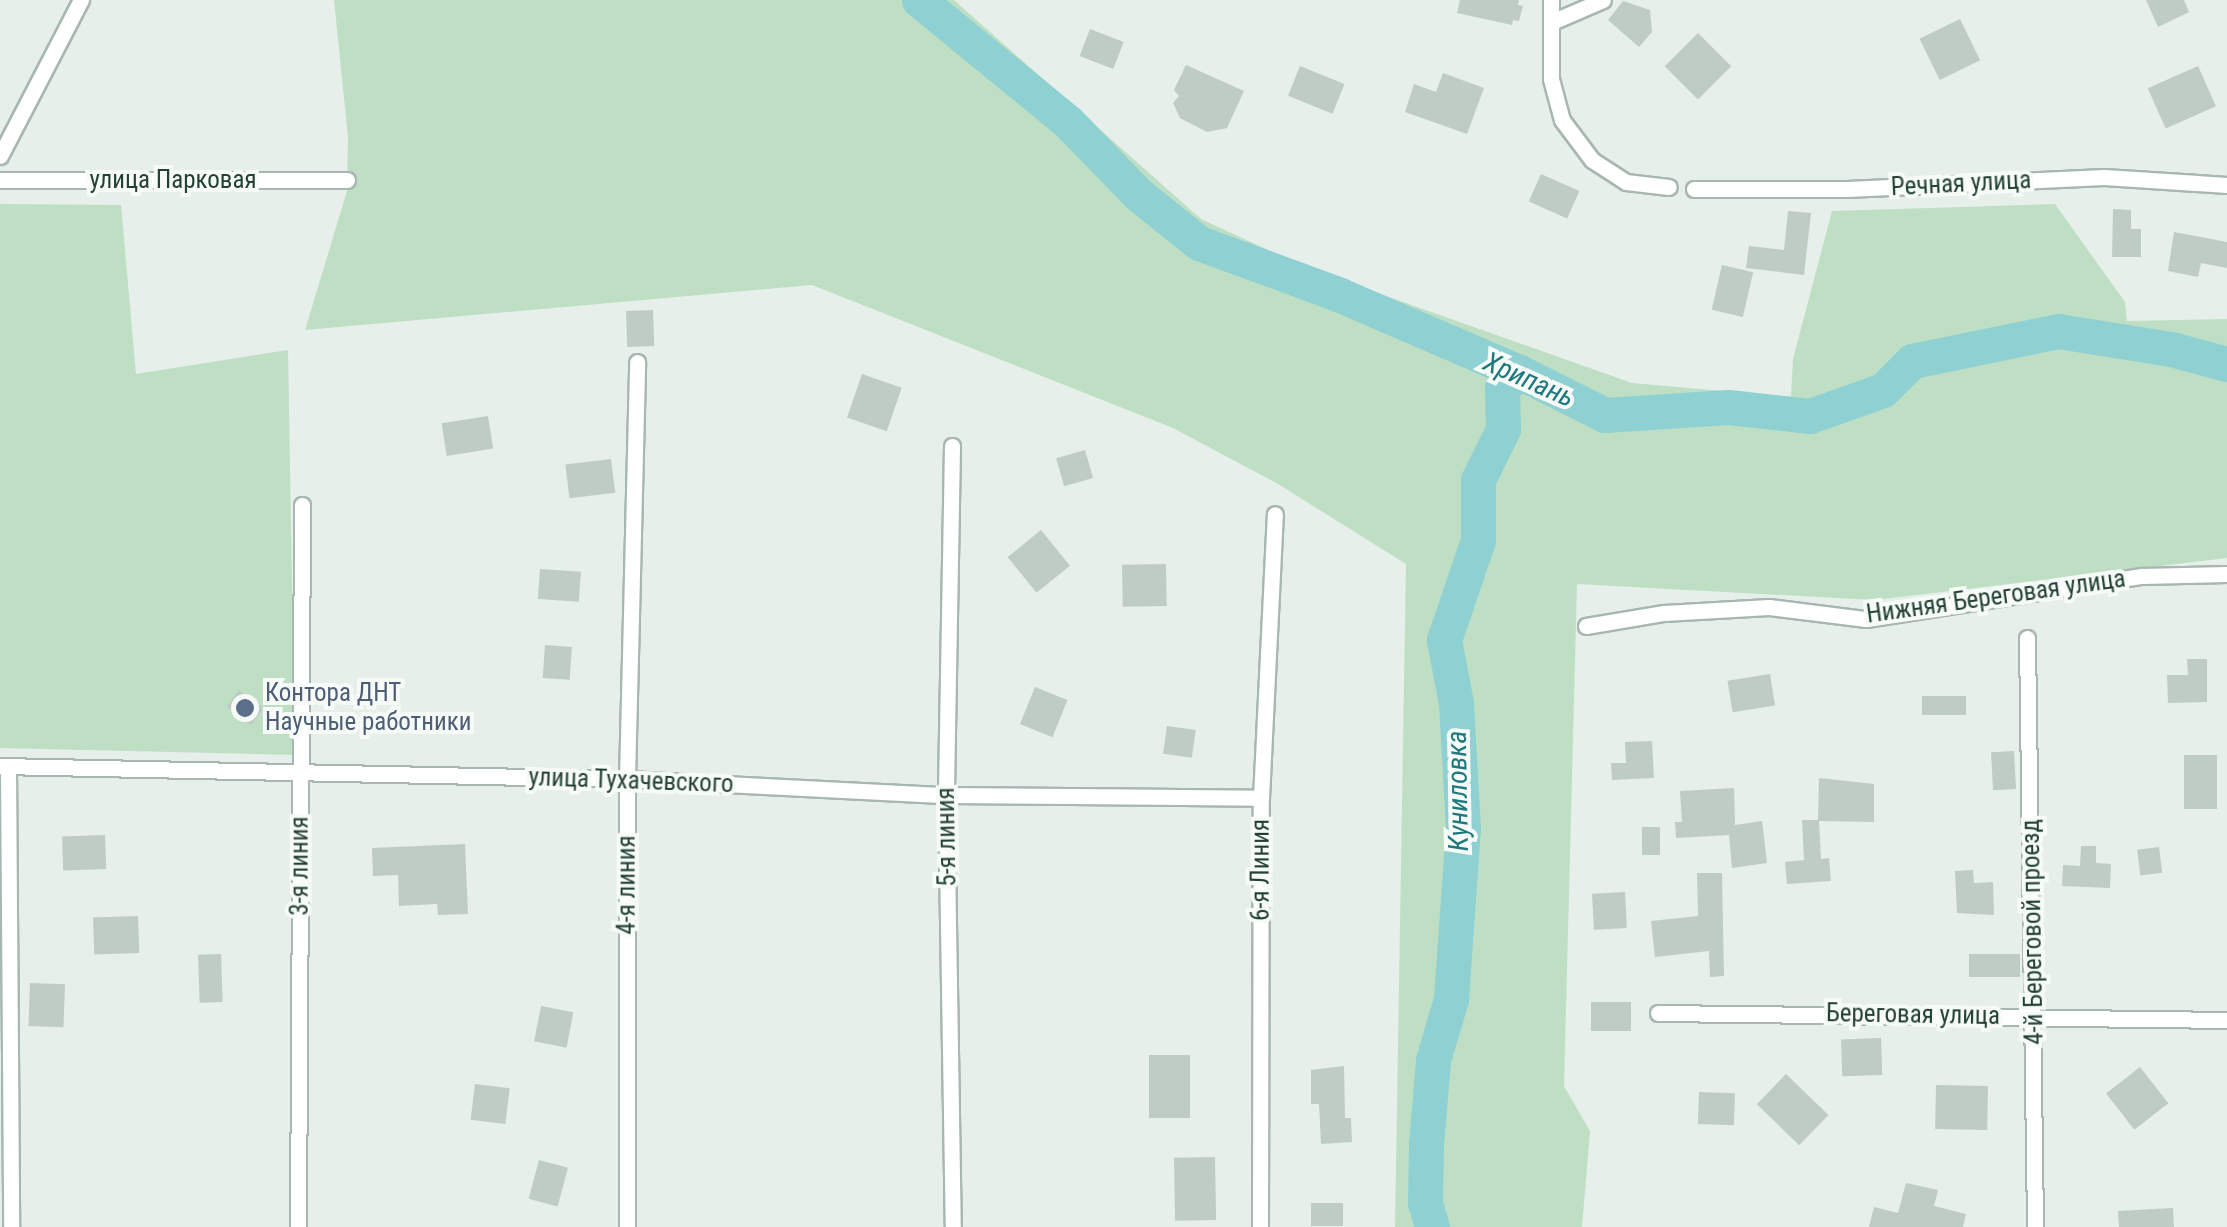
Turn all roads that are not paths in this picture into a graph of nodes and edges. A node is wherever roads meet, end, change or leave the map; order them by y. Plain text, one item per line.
1 (81, 0) edge
2 (1551, 0) edge
3 (1603, 0) edge
4 (1554, 22) junction
5 (0, 156) edge
6 (0, 180) edge
7 (347, 180) dead end
8 (2227, 185) edge
9 (1669, 188) dead end
10 (1694, 189) dead end
11 (637, 362) dead end
12 (952, 446) dead end
13 (302, 505) dead end
14 (1275, 514) dead end
15 (2227, 574) edge
16 (1586, 626) dead end
17 (2027, 638) dead end
18 (4, 766) edge
19 (300, 771) junction
20 (627, 779) junction
21 (946, 795) junction
22 (1262, 798) junction
23 (1658, 1013) dead end
24 (2034, 1018) junction
25 (2227, 1020) edge
26 (12, 1227) edge
27 (298, 1227) edge
28 (627, 1227) edge
29 (954, 1227) edge
30 (1260, 1227) edge
31 (2035, 1227) edge

1 - 5 street
2 - 4 street
3 - 4 street
4 - 9 street
6 - 7 street, улица Парковая
8 - 10 street, Речная улица
11 - 20 street, 4-я линия
12 - 21 street, 5-я линия
13 - 19 street, 3-я линия
14 - 22 street, 6-я Линия
15 - 16 street, Нижняя Береговая улица
17 - 24 street, 4-й Береговой проезд
18 - 19 street, улица Тухачевского
18 - 26 street
19 - 20 street, улица Тухачевского
19 - 27 street, 3-я линия
20 - 21 street, улица Тухачевского
20 - 28 street, 4-я линия
21 - 22 street, улица Тухачевского
21 - 29 street, 5-я линия
22 - 30 street, 6-я Линия
23 - 24 street, Береговая улица
24 - 25 street, Береговая улица
24 - 31 street, 4-й Береговой проезд

